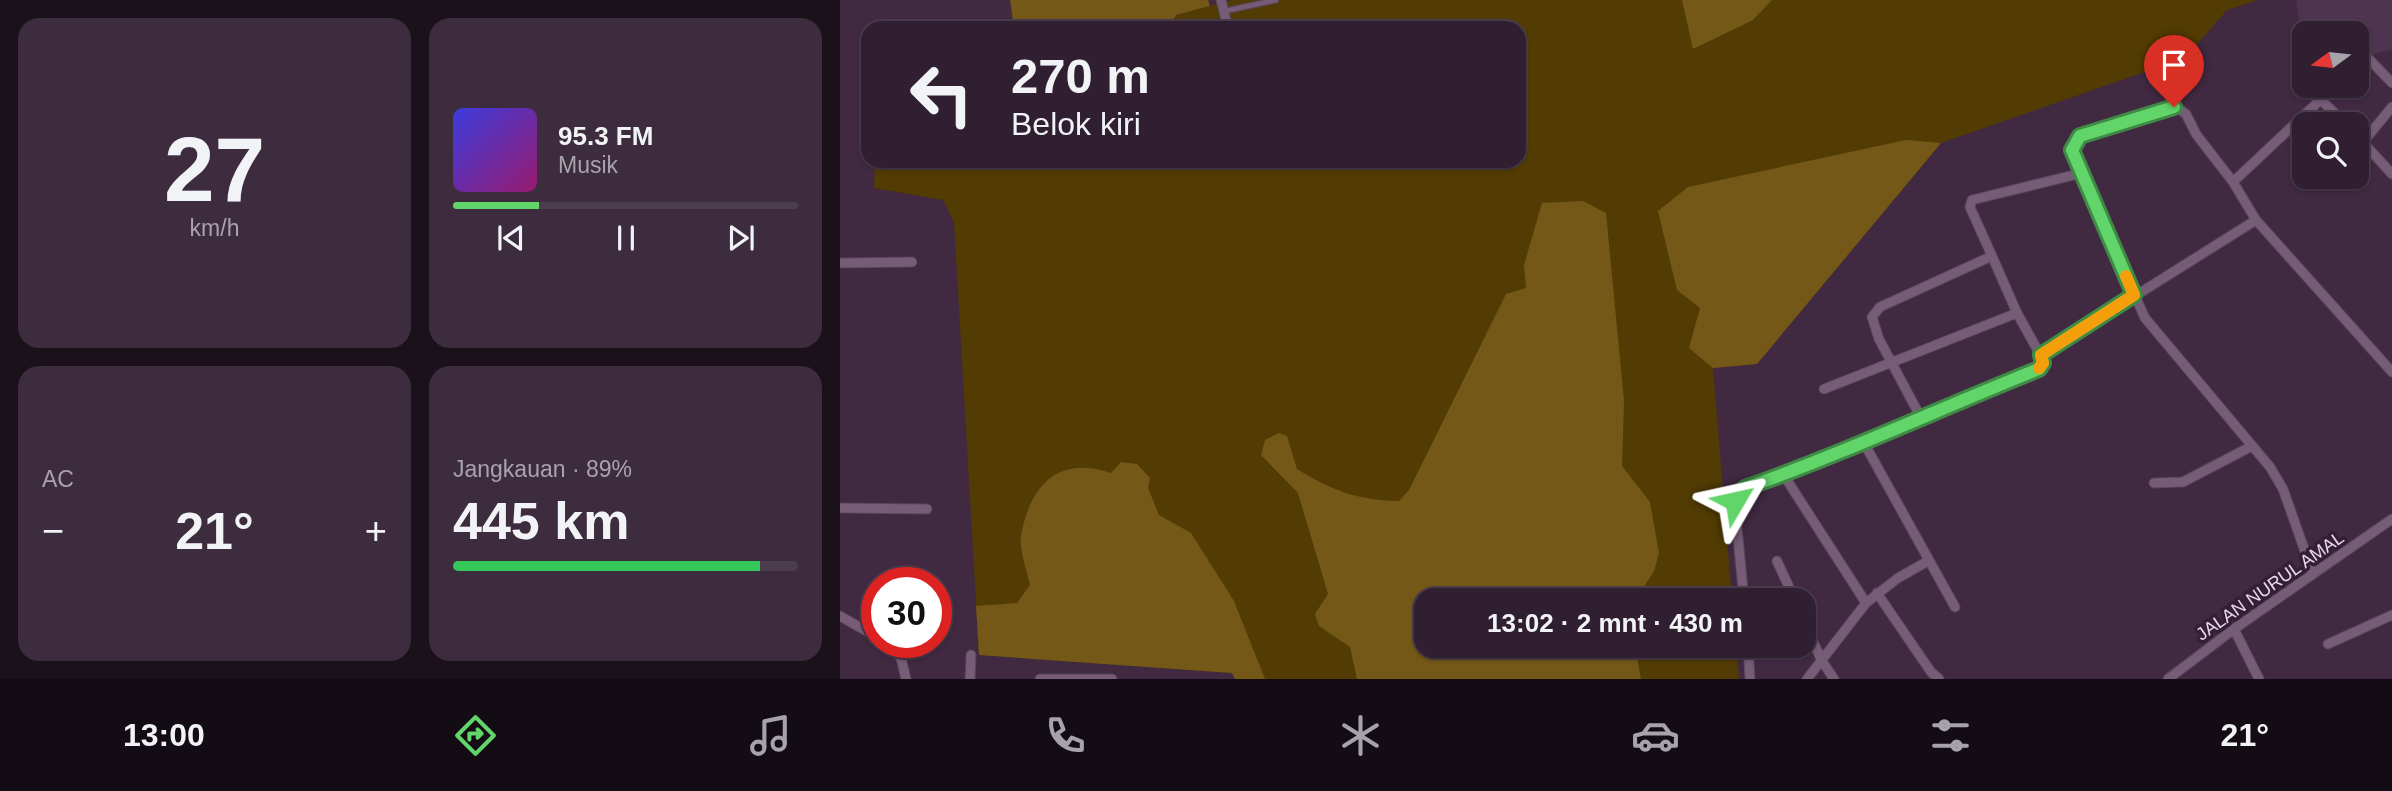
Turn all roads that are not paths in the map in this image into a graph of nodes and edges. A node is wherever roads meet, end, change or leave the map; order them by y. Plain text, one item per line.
1 (1221, 0) edge
2 (1276, 0) edge
3 (1224, 11) junction
4 (1226, 21) edge
5 (2370, 60) edge
6 (2392, 83) edge
7 (2392, 107) edge
8 (2307, 112) edge
9 (2333, 112) edge
10 (2292, 126) edge
11 (2369, 130) edge
12 (2369, 149) edge
13 (2082, 173) junction
14 (2392, 174) edge
15 (2233, 182) junction
16 (2256, 220) junction
17 (1992, 256) junction
18 (912, 262) dead end
19 (840, 263) edge
20 (2134, 295) junction
21 (2017, 313) junction
22 (2041, 355) junction
23 (1893, 363) junction
24 (2392, 372) edge
25 (1825, 389) dead end
26 (1920, 416) junction
27 (1864, 443) junction
28 (2252, 446) junction
29 (1783, 474) junction
30 (2154, 482) dead end
31 (840, 508) edge
32 (928, 509) dead end
33 (2392, 519) edge
34 (1777, 561) dead end
35 (1928, 561) junction
36 (2313, 574) junction
37 (1743, 588) edge
38 (1789, 588) edge
39 (1877, 593) junction
40 (1866, 603) junction
41 (1955, 607) dead end
42 (2392, 615) edge
43 (840, 616) edge
44 (861, 628) edge
45 (2234, 629) junction
46 (2328, 643) dead end
47 (1816, 648) edge
48 (971, 655) dead end
49 (901, 658) edge
50 (1749, 658) edge
51 (1822, 661) junction
52 (906, 679) edge
53 (970, 679) edge
54 (1040, 679) edge
55 (1112, 679) edge
56 (1750, 679) edge
57 (1807, 679) edge
58 (1834, 679) edge
59 (1939, 679) edge
60 (2168, 679) edge
61 (2259, 679) edge

1 - 3 street
2 - 3 lane
3 - 4 street
5 - 6 street
7 - 11 street
8 - 9 street
10 - 15 street
12 - 14 street
13 - 15 street
13 - 17 street
13 - 20 street
15 - 16 street
16 - 20 street
16 - 24 street
17 - 21 street
17 - 23 street
18 - 19 street
20 - 22 street
20 - 28 street
21 - 22 street
21 - 23 street
22 - 26 street
23 - 25 street
23 - 26 street
26 - 27 street
27 - 29 street
27 - 35 street
28 - 30 street
28 - 36 street
29 - 37 street
29 - 40 street
31 - 32 street
33 - 36 street, JALAN NURUL AMAL
34 - 38 street
35 - 39 street
35 - 41 street
36 - 45 street, JALAN NURUL AMAL
39 - 40 street
39 - 59 street
40 - 51 street
42 - 46 street
43 - 44 street
45 - 60 street, JALAN NURUL AMAL
45 - 61 street
47 - 51 street
48 - 53 street
49 - 52 street
50 - 56 street
51 - 57 street
51 - 58 street
54 - 55 street

